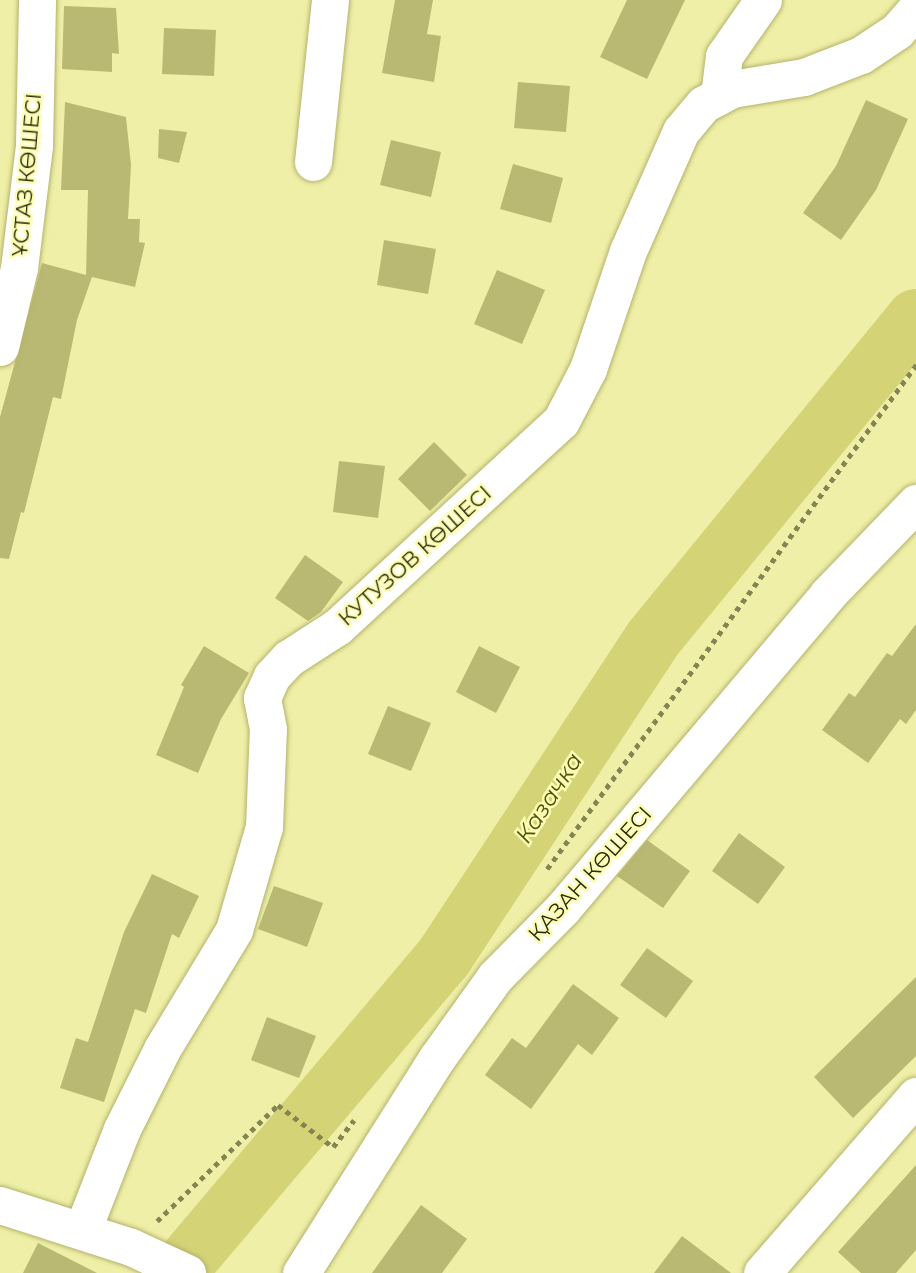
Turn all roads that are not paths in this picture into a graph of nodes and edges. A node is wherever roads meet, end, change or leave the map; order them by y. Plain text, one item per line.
1 (37, 0) edge
2 (330, 0) edge
3 (763, 0) edge
4 (916, 9) edge
5 (719, 96) junction
6 (313, 162) dead end
7 (0, 347) edge
8 (916, 503) edge
9 (916, 1096) edge
10 (0, 1205) edge
11 (82, 1231) junction
12 (187, 1273) edge
13 (301, 1273) edge
14 (762, 1273) edge

1 - 7 street, ҰСТАЗ КӨШЕСІ
2 - 6 street
3 - 5 street
4 - 5 street, КУТУЗОВ КӨШЕСІ
5 - 11 street, КУТУЗОВ КӨШЕСІ
8 - 13 street, ҚАЗАН КӨШЕСІ
9 - 14 street
10 - 11 street
11 - 12 street

